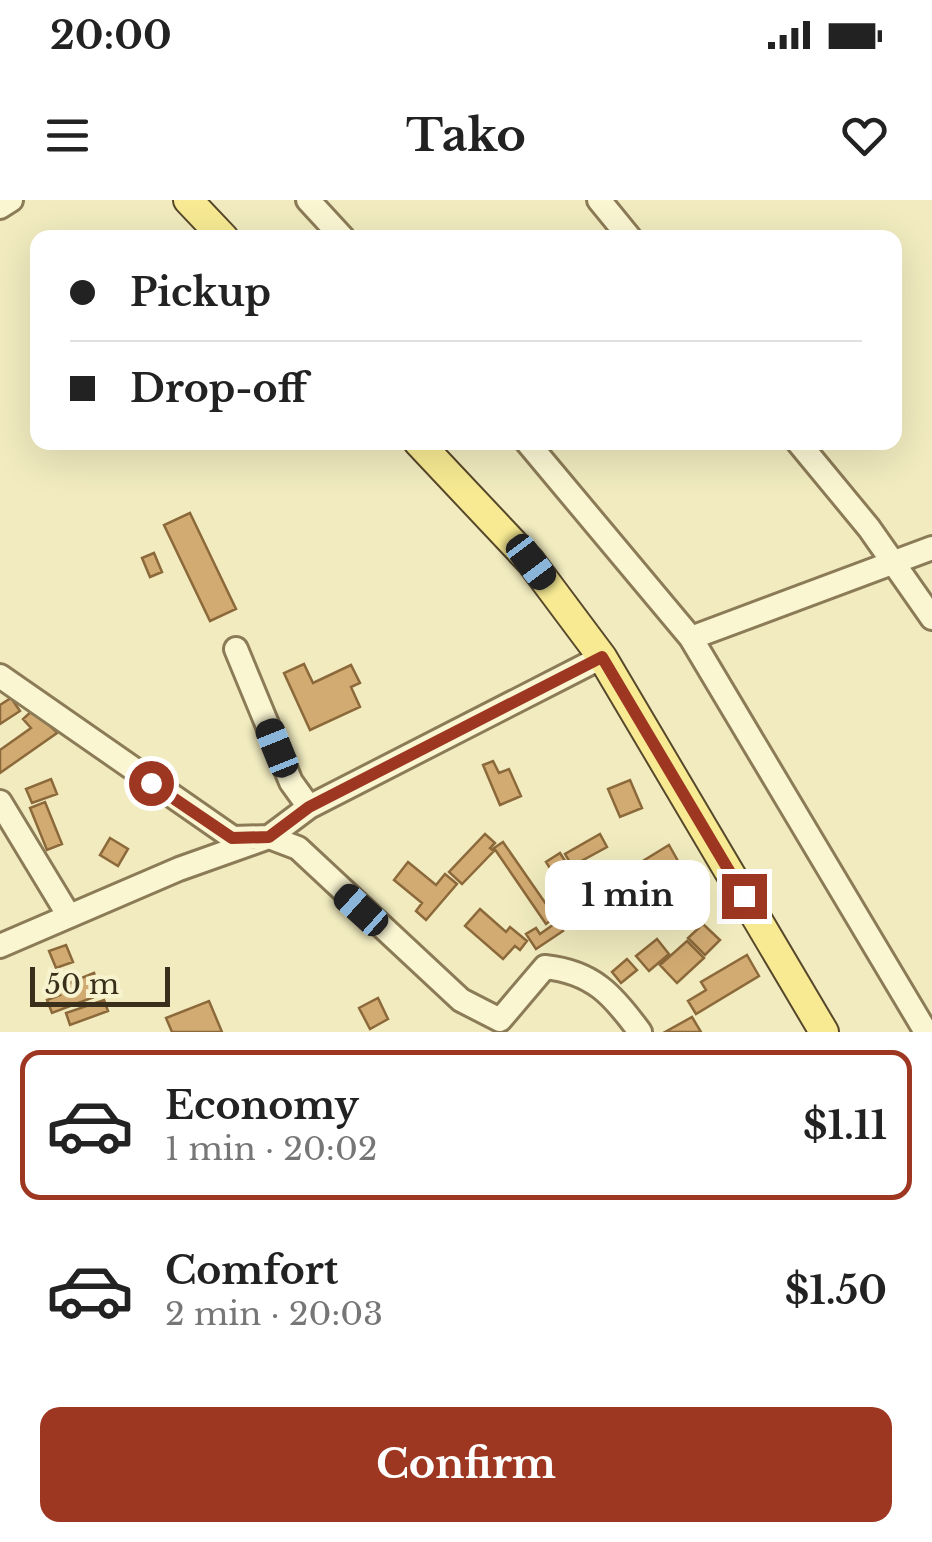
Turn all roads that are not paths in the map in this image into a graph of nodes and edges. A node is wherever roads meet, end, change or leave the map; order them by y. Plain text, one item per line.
1 (11, 200) edge
2 (188, 200) edge
3 (308, 200) edge
4 (599, 200) edge
5 (0, 207) edge
6 (216, 230) edge
7 (336, 230) edge
8 (623, 230) edge
9 (426, 450) edge
10 (534, 450) edge
11 (804, 450) edge
12 (932, 548) edge
13 (893, 562) junction
14 (932, 618) edge
15 (691, 638) junction
16 (236, 649) dead end
17 (602, 657) junction
18 (0, 676) edge
19 (0, 802) edge
20 (309, 807) junction
21 (269, 837) junction
22 (69, 916) junction
23 (0, 946) edge
24 (490, 1026) edge
25 (640, 1032) edge
26 (824, 1032) edge
27 (926, 1032) edge

1 - 5 street
2 - 6 main road
3 - 7 street
4 - 8 street
9 - 17 main road
10 - 15 street
11 - 13 street
12 - 13 street
13 - 14 street
13 - 15 street
15 - 27 street
16 - 20 street
17 - 20 street
17 - 26 main road
18 - 21 street
19 - 22 street
20 - 21 street
21 - 22 street
21 - 24 street
22 - 23 street
24 - 25 street

